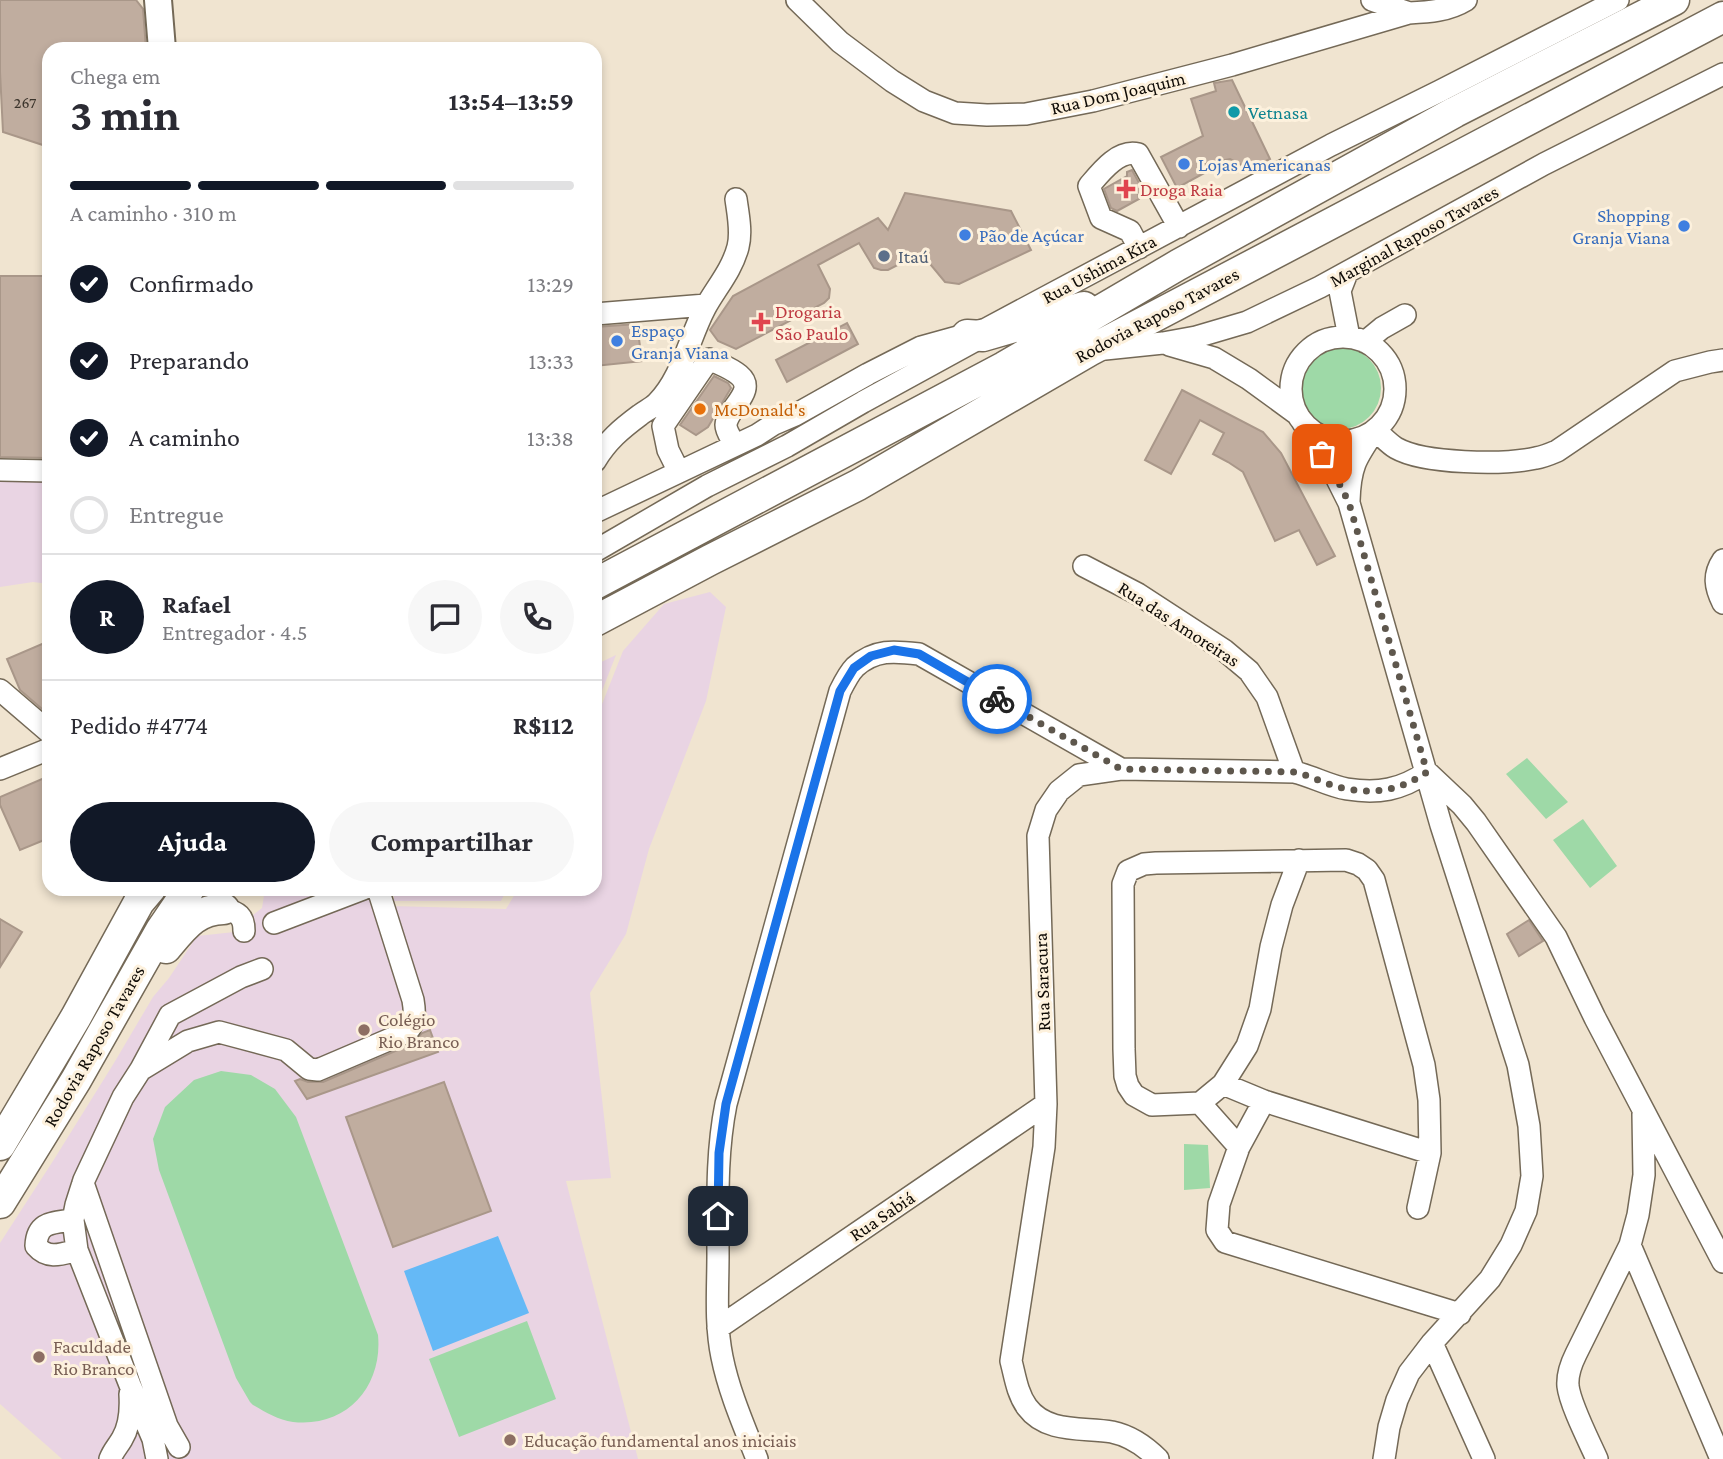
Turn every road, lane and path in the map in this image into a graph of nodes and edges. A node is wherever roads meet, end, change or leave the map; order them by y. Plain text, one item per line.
1 (158, 0) edge
2 (797, 0) edge
3 (1372, 0) edge
4 (1466, 0) edge
5 (1618, 0) edge
6 (1674, 0) edge
7 (1596, 5) edge
8 (1409, 13) junction
9 (1723, 17) edge
10 (161, 42) edge
11 (1723, 74) edge
12 (736, 199) dead end
13 (1179, 227) junction
14 (1139, 248) junction
15 (1347, 273) junction
16 (1124, 296) junction
17 (706, 306) junction
18 (602, 313) edge
19 (1405, 315) dead end
20 (975, 336) junction
21 (1357, 339) junction
22 (1163, 343) junction
23 (1089, 351) junction
24 (1723, 360) edge
25 (1298, 416) junction
26 (1376, 430) junction
27 (735, 445) junction
28 (602, 450) edge
29 (0, 470) edge
30 (42, 471) edge
31 (678, 472) junction
32 (1349, 503) junction
33 (602, 509) edge
34 (602, 547) edge
35 (1723, 560) edge
36 (1084, 566) dead end
37 (602, 580) edge
38 (1723, 603) edge
39 (602, 617) edge
40 (0, 690) edge
41 (42, 726) edge
42 (42, 752) edge
43 (0, 769) edge
44 (1121, 769) junction
45 (1294, 772) junction
46 (1427, 772) junction
47 (1298, 860) junction
48 (144, 896) edge
49 (183, 896) edge
50 (345, 896) edge
51 (380, 896) edge
52 (224, 909) joint
53 (275, 923) dead end
54 (244, 931) dead end
55 (262, 968) dead end
56 (116, 1007) junction
57 (141, 1069) junction
58 (1223, 1084) junction
59 (1264, 1101) junction
60 (1200, 1102) junction
61 (1046, 1104) junction
62 (1643, 1108) junction
63 (0, 1145) edge
64 (1239, 1147) junction
65 (1430, 1153) junction
66 (83, 1183) junction
67 (0, 1203) edge
68 (1418, 1208) dead end
69 (73, 1220) junction
70 (1630, 1245) junction
71 (77, 1250) junction
72 (1723, 1262) edge
73 (1460, 1314) junction
74 (718, 1328) junction
75 (1432, 1343) junction
76 (130, 1385) junction
77 (179, 1447) dead end
78 (110, 1459) edge
79 (158, 1459) edge
80 (758, 1459) edge
81 (1158, 1459) edge
82 (1384, 1459) edge
83 (1484, 1459) edge
84 (1597, 1459) edge
85 (1721, 1459) edge

1 - 10 main road
2 - 8 street, Rua Dom Joaquim
3 - 8 street
4 - 8 street, Rua Dom Joaquim
5 - 7 street, Rua Ushima Kira
6 - 16 highway, Rodovia Raposo Tavares
7 - 13 street, Rua Ushima Kira
9 - 23 highway, Rodovia Raposo Tavares
11 - 15 street, Marginal Raposo Tavares
12 - 17 street
13 - 14 street, Rua Ushima Kira
13 - 14 street
14 - 20 street, Rua Ushima Kira
15 - 21 street
15 - 22 street, Marginal Raposo Tavares
16 - 20 highway
16 - 37 highway, Rodovia Raposo Tavares
17 - 18 street
17 - 28 street
19 - 21 street
20 - 27 street, Rua Ushima Kira
20 - 34 street
21 - 25 street
21 - 26 street
22 - 23 street, Marginal Raposo Tavares
22 - 25 street
23 - 39 highway, Rodovia Raposo Tavares
24 - 26 street
25 - 26 street
25 - 32 street
26 - 32 street
27 - 31 street, Rua Ushima Kira
27 - 31 street
29 - 30 street
31 - 33 street, Rua Ushima Kira
32 - 46 street
35 - 38 street
36 - 45 street, Rua das Amoreiras
40 - 41 street
42 - 43 street
44 - 45 street, Rua Saracura
44 - 61 street, Rua Saracura
44 - 74 street
45 - 46 street, Rua Saracura
46 - 62 street
46 - 73 street
47 - 58 street
47 - 60 street
47 - 65 street
48 - 63 highway, Rodovia Raposo Tavares
49 - 56 highway, Rodovia Raposo Tavares
50 - 53 street
51 - 57 street
52 - 54 street
52 - 56 highway
55 - 57 street
56 - 67 highway, Rodovia Raposo Tavares
57 - 66 street
58 - 59 street
58 - 60 street
59 - 64 street
59 - 65 street
60 - 64 street
61 - 74 street, Rua Sabiá
61 - 81 street, Rua Saracura
62 - 70 street
62 - 72 street
64 - 73 street
65 - 68 street
66 - 69 street
66 - 77 street
69 - 71 street
69 - 71 street
70 - 84 street
70 - 85 street
71 - 76 street
73 - 75 street
74 - 80 street
75 - 82 street
75 - 83 street
76 - 78 street
76 - 79 street

